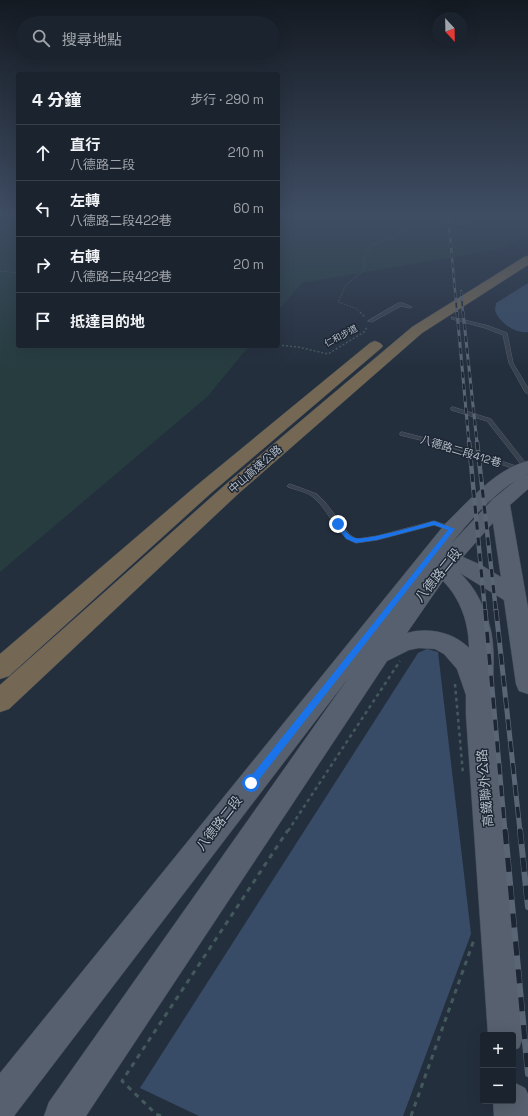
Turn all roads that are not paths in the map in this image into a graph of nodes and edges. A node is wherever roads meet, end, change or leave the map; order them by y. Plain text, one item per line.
1 (500, 265) edge
2 (520, 265) edge
3 (410, 307) dead end
4 (454, 318) dead end
5 (370, 321) road end
6 (526, 382) edge
7 (528, 392) edge
8 (453, 409) dead end
9 (402, 434) dead end
10 (526, 470) edge
11 (290, 486) dead end
12 (505, 512) junction
13 (452, 529) junction
14 (438, 560) junction
15 (519, 596) junction
16 (528, 634) edge
17 (390, 657) junction
18 (0, 669) edge
19 (527, 674) edge
20 (0, 701) edge
21 (478, 709) junction
22 (506, 1032) edge
23 (0, 1102) edge
24 (512, 1104) edge
25 (74, 1109) edge
26 (513, 1116) edge

1 - 18 highway, 中山高速公路
2 - 20 highway, 中山高速公路
3 - 5 lane
4 - 6 lane
6 - 7 lane
8 - 10 lane
9 - 10 lane, 八德路二段412巷
10 - 12 main road, 八德路二段
10 - 13 main road, 八德路二段
11 - 13 lane
12 - 14 main road, 八德路二段
12 - 15 main road
13 - 14 main road, 八德路二段
14 - 15 main road
14 - 17 main road, 八德路二段
14 - 21 main road, 高鐵聯外公路
14 - 23 main road, 八德路二段
15 - 16 lane
15 - 19 main road
17 - 21 main road
17 - 25 main road, 八德路二段
21 - 22 main road, 高鐵聯外公路
24 - 26 main road

